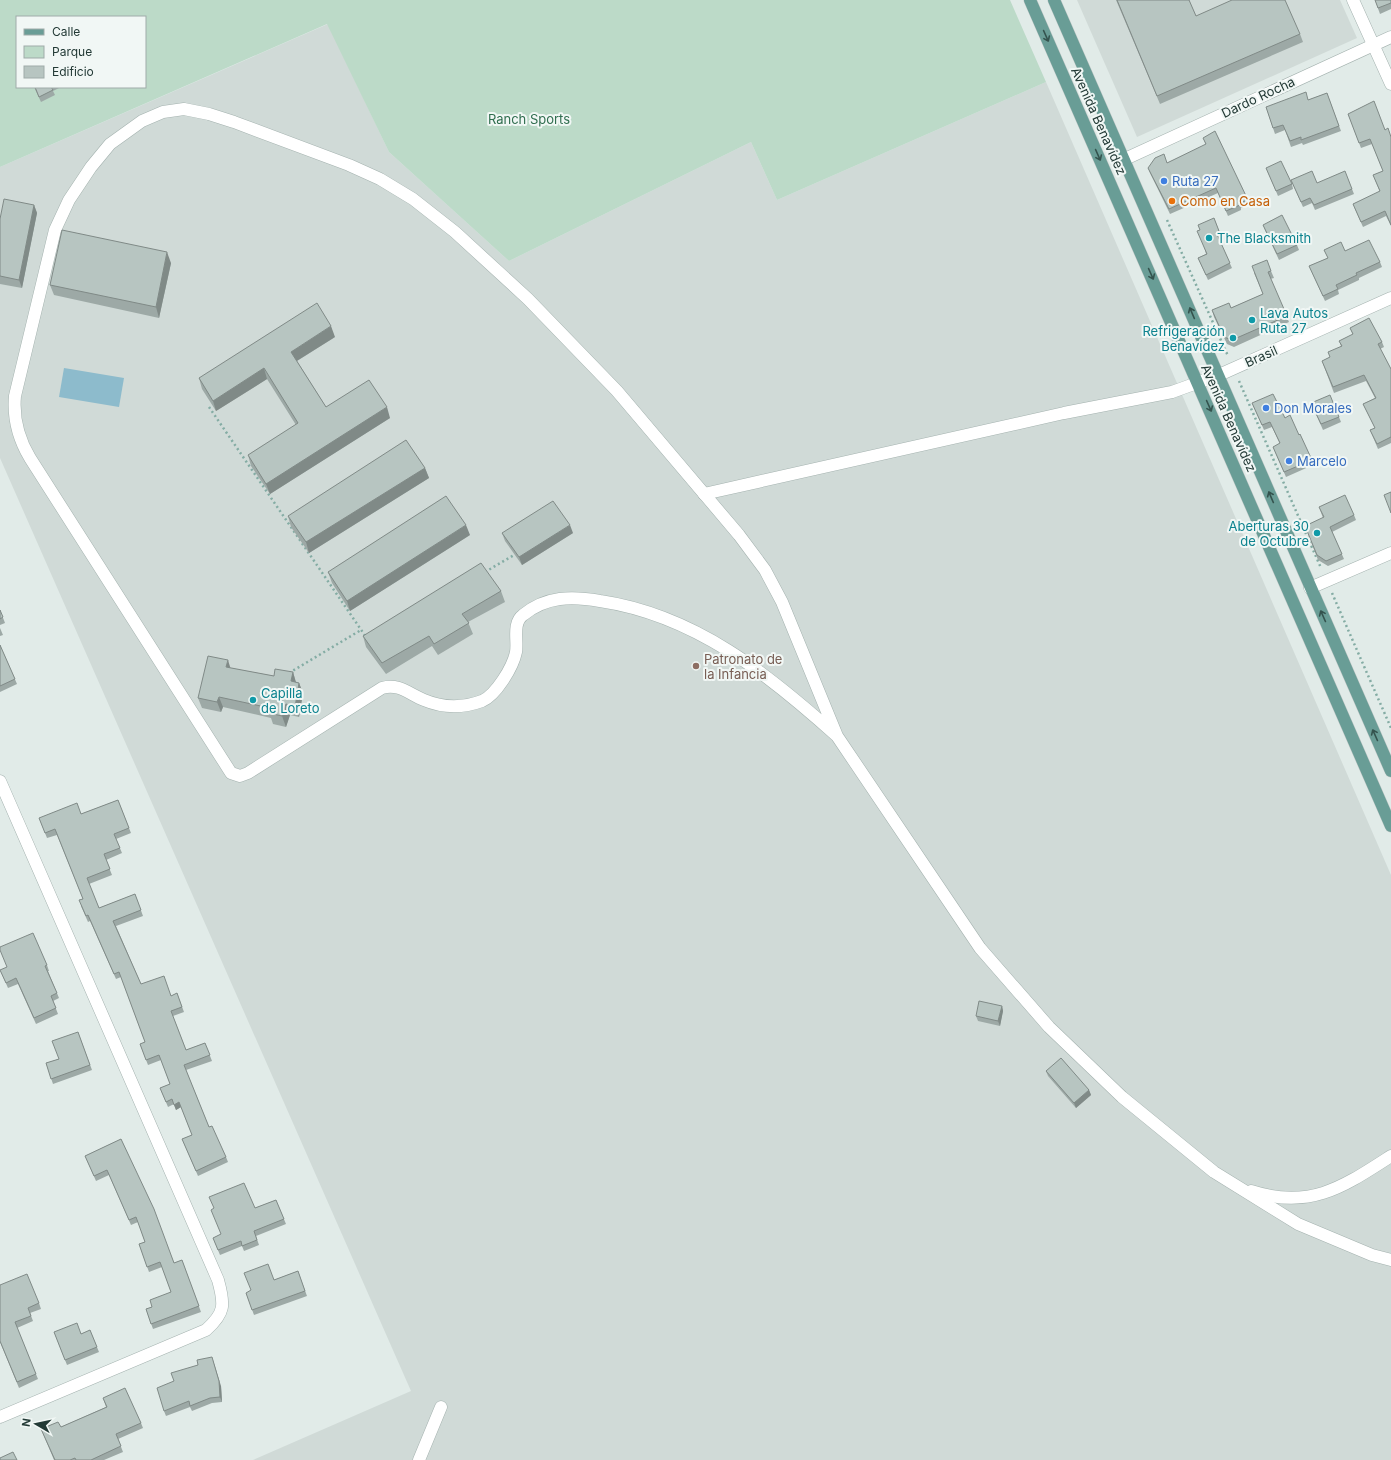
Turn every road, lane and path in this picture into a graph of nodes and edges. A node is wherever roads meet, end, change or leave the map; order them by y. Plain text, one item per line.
1 (1030, 0) edge
2 (1054, 0) edge
3 (1353, 0) edge
4 (1391, 37) edge
5 (1373, 44) junction
6 (1391, 84) edge
7 (1125, 159) junction
8 (1391, 298) edge
9 (1218, 375) junction
10 (1198, 382) junction
11 (209, 407) edge
12 (704, 494) junction
13 (1391, 553) edge
14 (514, 555) edge
15 (480, 576) edge
16 (1310, 588) junction
17 (361, 630) junction
18 (370, 642) edge
19 (288, 674) edge
20 (837, 736) junction
21 (1391, 770) edge
22 (0, 781) edge
23 (1391, 826) edge
24 (1391, 1156) edge
25 (1237, 1186) junction
26 (1391, 1260) edge
27 (440, 1407) dead end
28 (1, 1415) edge
29 (419, 1460) edge

1 -> 10 main road, Avenida Benavídez
2 - 7 main road, Avenida Benavídez
3 - 5 street
4 - 5 street, Dardo Rocha
5 - 6 street
5 - 7 street, Dardo Rocha
9 -> 7 main road, Avenida Benavídez
8 - 9 street, Brasil
9 - 10 street, Brasil
16 -> 9 main road, Avenida Benavídez
10 - 12 street, Brasil
10 -> 23 main road, Avenida Benavídez
11 - 17 path
12 - 20 street
12 - 20 street
13 - 16 street
14 - 15 path
21 -> 16 main road, Avenida Benavídez
17 - 18 path
17 - 19 path
20 - 25 street
22 - 28 street
24 - 25 street
25 - 26 street
27 - 29 street

